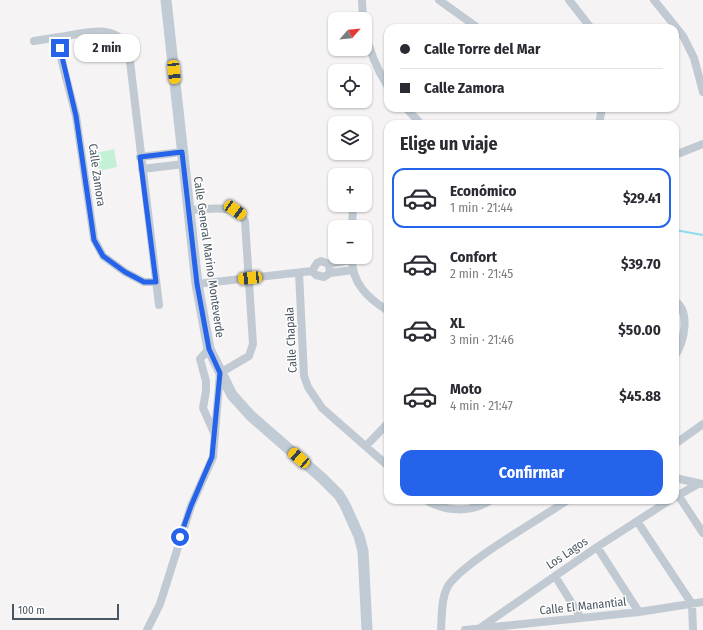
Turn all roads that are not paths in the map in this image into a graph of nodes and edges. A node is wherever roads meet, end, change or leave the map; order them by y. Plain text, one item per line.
1 (166, 0) edge
2 (362, 0) edge
3 (439, 0) edge
4 (569, 0) edge
5 (654, 0) edge
6 (363, 12) edge
7 (472, 24) edge
8 (588, 24) edge
9 (673, 24) edge
10 (679, 31) edge
11 (59, 37) junction
12 (34, 41) dead end
13 (372, 56) edge
14 (384, 81) edge
15 (703, 92) edge
16 (410, 112) edge
17 (417, 120) edge
18 (703, 144) edge
19 (182, 152) junction
20 (679, 153) edge
21 (140, 157) junction
22 (184, 164) junction
23 (142, 169) junction
24 (189, 210) junction
25 (339, 264) edge
26 (352, 264) edge
27 (329, 269) junction
28 (353, 270) junction
29 (312, 271) junction
30 (299, 273) junction
31 (250, 278) junction
32 (156, 282) junction
33 (197, 284) junction
34 (159, 305) dead end
35 (679, 306) edge
36 (384, 309) edge
37 (679, 342) edge
38 (209, 349) junction
39 (220, 373) junction
40 (703, 424) edge
41 (384, 427) edge
42 (216, 437) junction
43 (679, 441) edge
44 (366, 446) junction
45 (384, 462) edge
46 (679, 479) edge
47 (700, 484) edge
48 (679, 494) edge
49 (679, 500) edge
50 (434, 504) edge
51 (482, 504) edge
52 (562, 504) edge
53 (664, 504) edge
54 (637, 521) junction
55 (703, 532) edge
56 (597, 547) junction
57 (555, 576) junction
58 (703, 602) edge
59 (692, 604) junction
60 (639, 612) junction
61 (581, 618) junction
62 (551, 626) edge
63 (480, 629) junction
64 (147, 630) edge
65 (367, 630) edge
66 (441, 630) edge
67 (465, 630) edge
68 (693, 630) edge

1 - 19 street, Calle General Marino Monteverde
2 - 6 street
3 - 7 street
4 - 8 street
5 - 9 street
10 - 15 street
11 - 12 street
11 - 21 street
11 - 32 street, Calle Zamora
13 - 14 street
16 - 17 street
18 - 20 street
19 - 21 street
19 - 22 street, Calle General Marino Monteverde
21 - 23 street
22 - 23 street
22 - 24 street, Calle General Marino Monteverde
23 - 32 street
24 - 31 street
24 - 33 street, Calle General Marino Monteverde
25 - 27 street
26 - 28 street
27 - 28 street
27 - 29 street
27 - 29 street
28 - 36 street
29 - 30 street
30 - 31 street
30 - 44 street, Calle Chapala
31 - 33 street
31 - 39 street
32 - 34 street
33 - 38 street, Calle General Marino Monteverde
35 - 37 street
38 - 39 street, Calle General Marino Monteverde
38 - 42 street
39 - 42 street
39 - 65 street, Calle General Marino Monteverde
40 - 43 street
41 - 44 street
42 - 64 street
44 - 45 street, Calle Chapala
46 - 47 street
47 - 48 street
49 - 55 street
50 - 51 street
52 - 66 street
53 - 54 street, Los Lagos
54 - 56 street, Los Lagos
54 - 59 street
56 - 57 street, Los Lagos
56 - 60 street
57 - 61 street
57 - 63 street, Los Lagos
58 - 59 street, Calle El Manantial
59 - 60 street, Calle El Manantial
59 - 68 street
60 - 61 street, Calle El Manantial
61 - 62 street, Calle El Manantial
62 - 63 street, Calle El Manantial
63 - 67 street, Calle El Manantial

